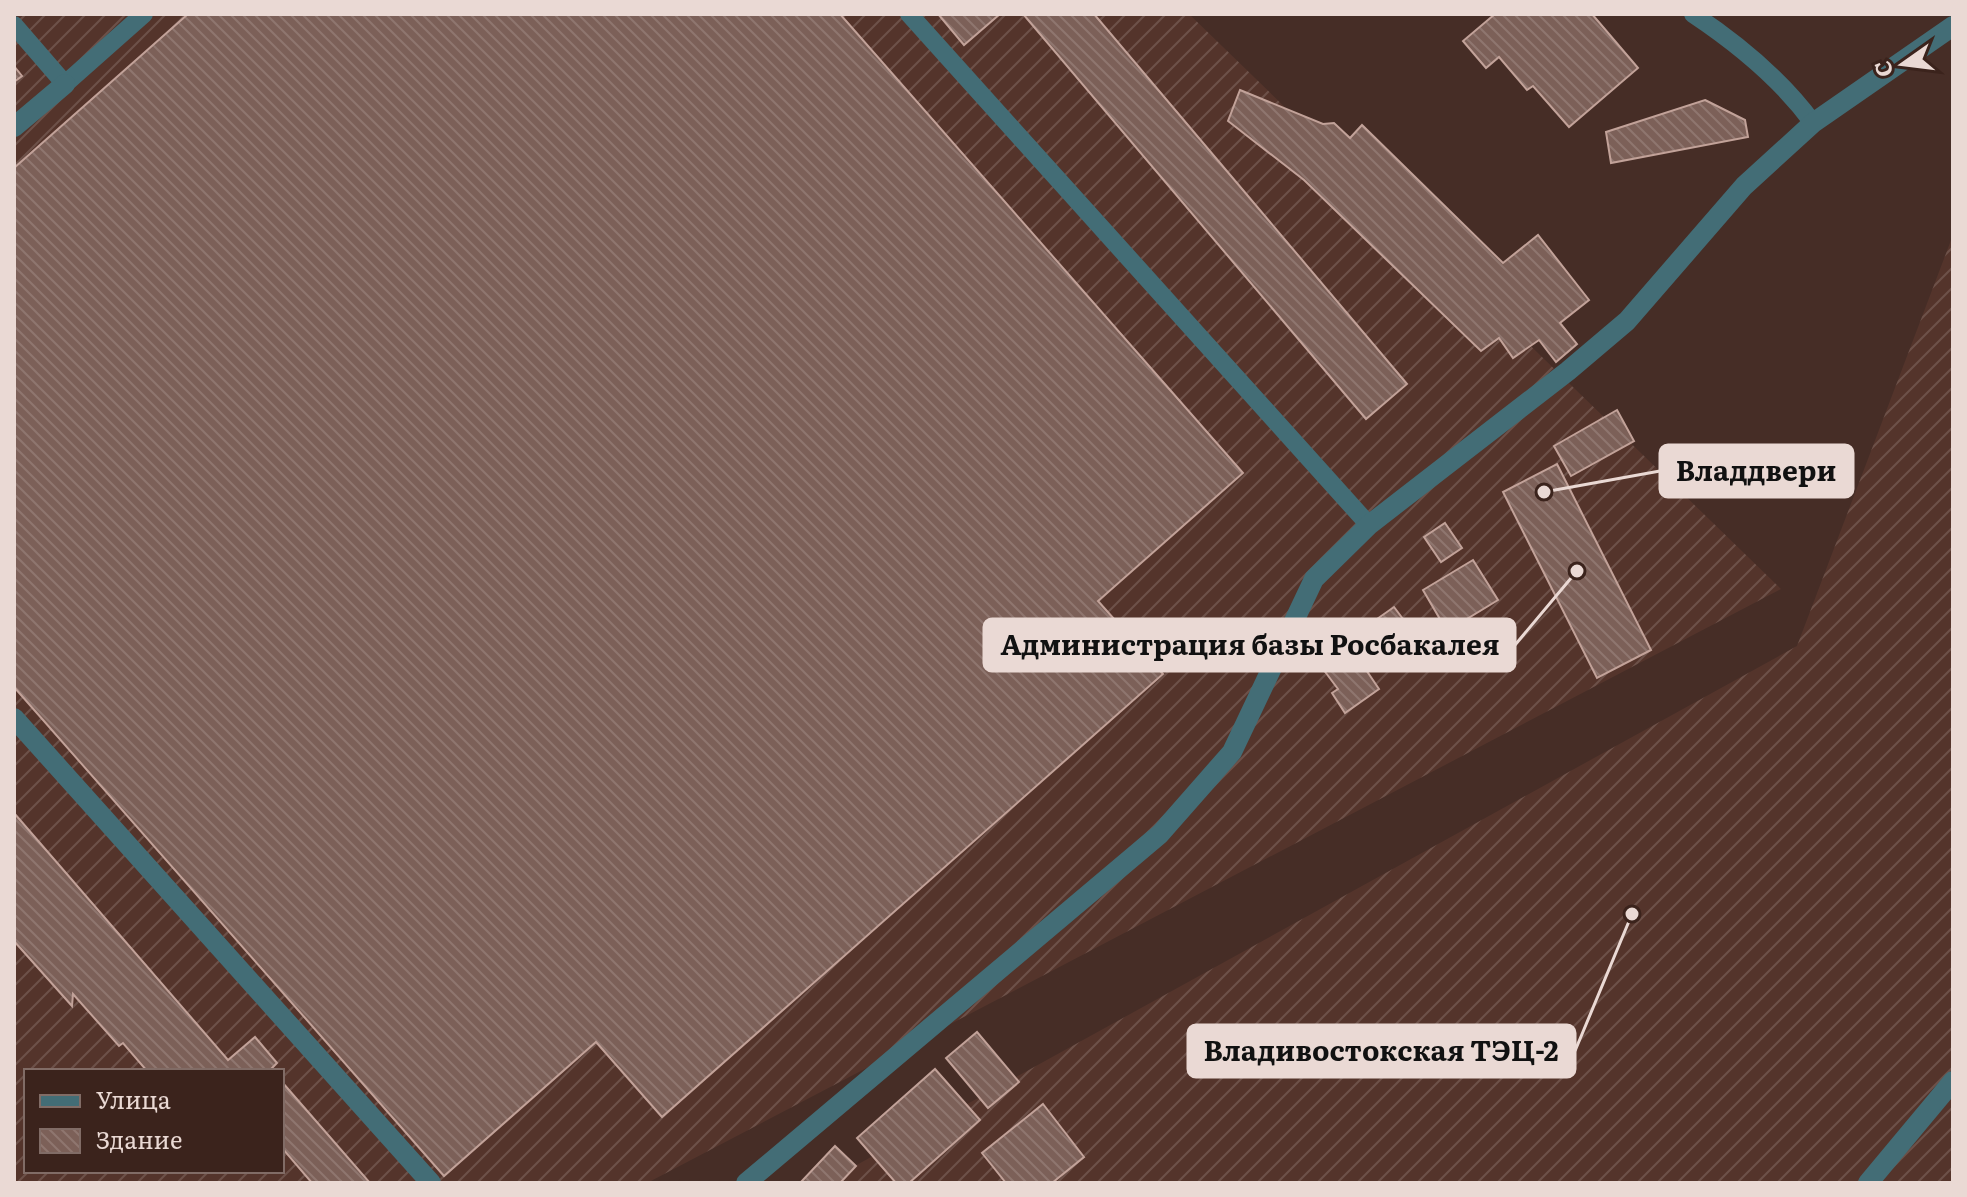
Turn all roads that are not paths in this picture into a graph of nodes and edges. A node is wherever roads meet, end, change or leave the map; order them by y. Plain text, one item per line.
1 (144, 14) edge
2 (909, 14) edge
3 (1693, 14) edge
4 (14, 25) edge
5 (1953, 26) edge
6 (65, 84) junction
7 (1813, 123) junction
8 (14, 127) edge
9 (1369, 525) junction
10 (14, 718) edge
11 (1953, 1081) edge
12 (431, 1183) edge
13 (746, 1183) edge
14 (1868, 1183) edge

1 - 6 lane
2 - 9 lane
3 - 7 lane
4 - 6 lane
5 - 7 street
6 - 8 street
7 - 9 street
9 - 13 street
10 - 12 street
11 - 14 street

